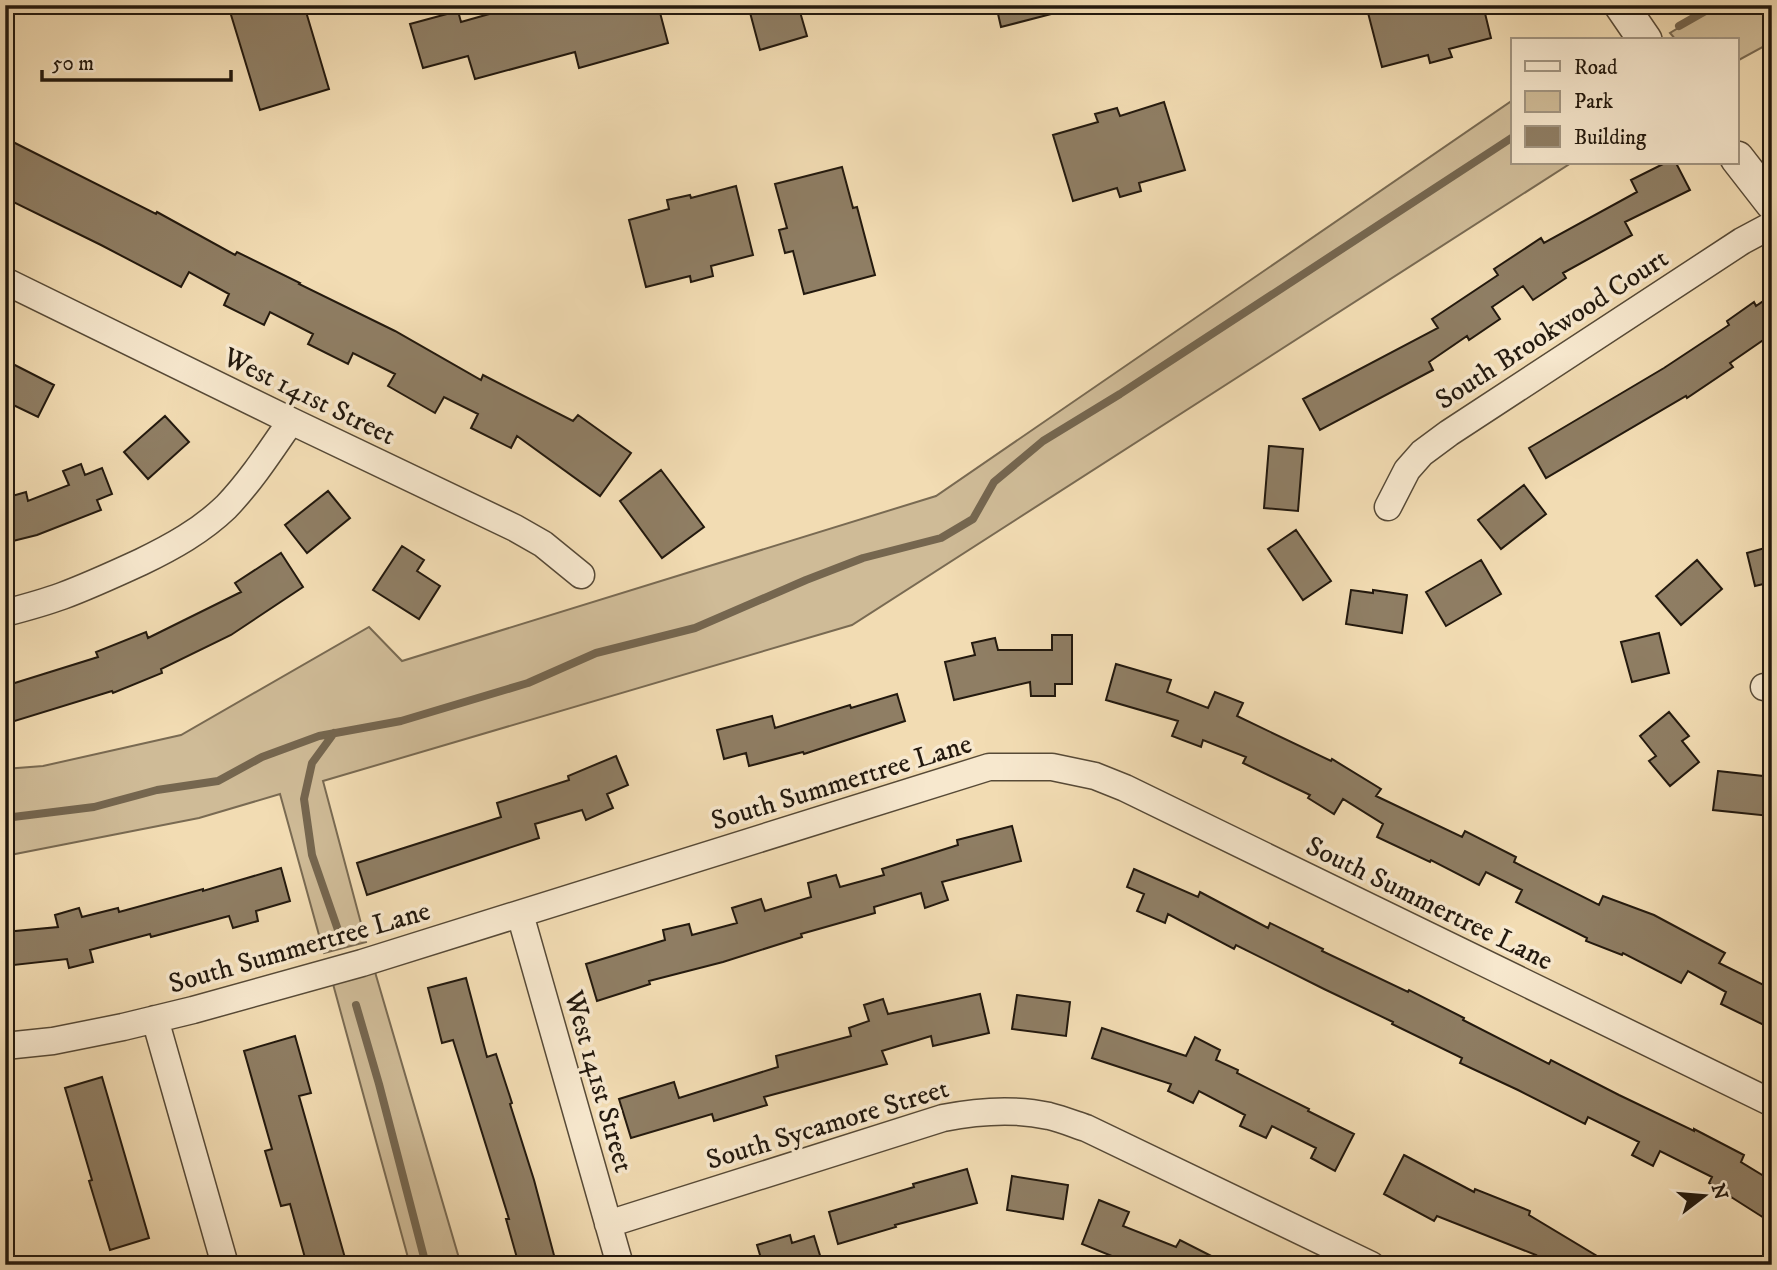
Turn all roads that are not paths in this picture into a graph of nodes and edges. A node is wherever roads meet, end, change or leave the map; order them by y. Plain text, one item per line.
1 (1621, 5) edge
2 (1643, 38) edge
3 (1738, 159) edge
4 (1772, 203) edge
5 (1772, 225) edge
6 (5, 281) edge
7 (291, 421) junction
8 (1388, 507) dead end
9 (581, 575) dead end
10 (5, 613) edge
11 (520, 914) junction
12 (155, 1019) junction
13 (5, 1046) edge
14 (1772, 1103) edge
15 (608, 1224) junction
16 (225, 1265) edge
17 (620, 1265) edge
18 (1371, 1265) edge

1 - 2 street
3 - 4 street
5 - 8 street, South Brookwood Court
6 - 7 street, West 141st Street
7 - 9 street, West 141st Street
7 - 10 street
11 - 12 street, South Summertree Lane
11 - 14 street, South Summertree Lane
11 - 15 street, West 141st Street
12 - 13 street, South Summertree Lane
12 - 16 street
15 - 17 street, West 141st Street
15 - 18 street, South Sycamore Street

